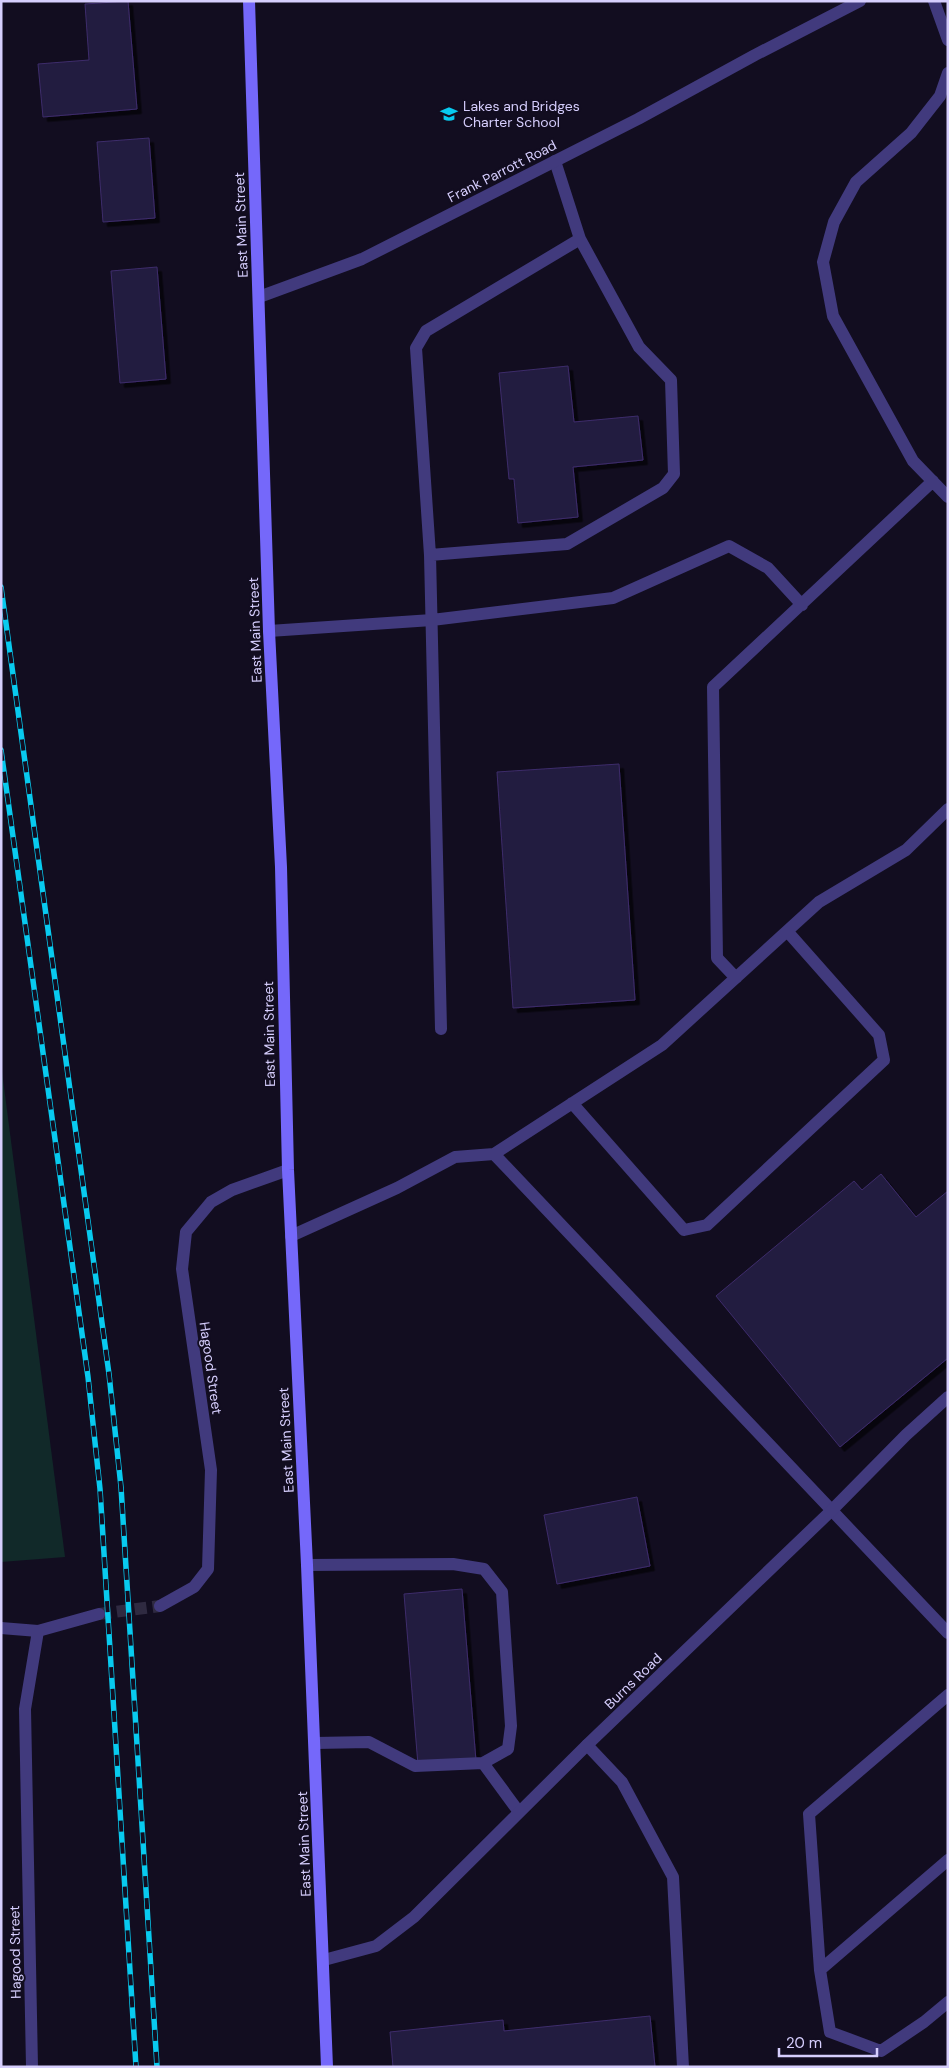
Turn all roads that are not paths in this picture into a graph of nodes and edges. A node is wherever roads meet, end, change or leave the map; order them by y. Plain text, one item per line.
1 (249, 1) edge
2 (860, 1) edge
3 (934, 1) edge
4 (948, 40) edge
5 (948, 73) edge
6 (555, 161) junction
7 (580, 239) junction
8 (259, 297) junction
9 (933, 481) junction
10 (948, 497) edge
11 (430, 556) junction
12 (802, 604) junction
13 (432, 620) junction
14 (269, 631) junction
15 (948, 809) edge
16 (787, 931) junction
17 (736, 978) junction
18 (441, 1029) dead end
19 (572, 1103) junction
20 (494, 1154) junction
21 (288, 1170) junction
22 (291, 1236) junction
23 (948, 1397) edge
24 (832, 1510) junction
25 (307, 1565) junction
26 (160, 1606) tunnel mouth
27 (99, 1614) tunnel mouth
28 (1, 1628) edge
29 (38, 1631) junction
30 (948, 1633) edge
31 (948, 1695) edge
32 (315, 1743) junction
33 (588, 1745) junction
34 (483, 1763) junction
35 (519, 1812) junction
36 (948, 1860) edge
37 (324, 1960) junction
38 (820, 1970) junction
39 (948, 2002) edge
40 (32, 2067) edge
41 (327, 2067) edge
42 (683, 2067) edge

1 - 8 main road, East Main Street
2 - 6 street, Frank Parrott Road
3 - 4 street
5 - 9 street
6 - 7 street
6 - 8 street, Frank Parrott Road
7 - 11 street
7 - 11 street
8 - 14 main road, East Main Street
9 - 10 street
9 - 12 street
11 - 13 street
12 - 13 street
12 - 17 street
13 - 14 street
13 - 18 street
14 - 21 main road, East Main Street
15 - 16 street
16 - 17 street
16 - 19 street
17 - 19 street
19 - 20 street
20 - 22 street
20 - 24 street
21 - 22 main road, East Main Street
21 - 26 street, Hagood Street
22 - 25 main road, East Main Street
23 - 24 street, Burns Road
24 - 30 street
24 - 33 street, Burns Road
25 - 32 main road, East Main Street
25 - 34 street
27 - 29 street
28 - 29 street
29 - 40 street, Hagood Street
31 - 38 street
32 - 34 street
32 - 37 main road, East Main Street
33 - 35 street, Burns Road
33 - 42 street
34 - 35 street
35 - 37 street, Burns Road
36 - 38 street
37 - 41 main road, East Main Street
38 - 39 street

